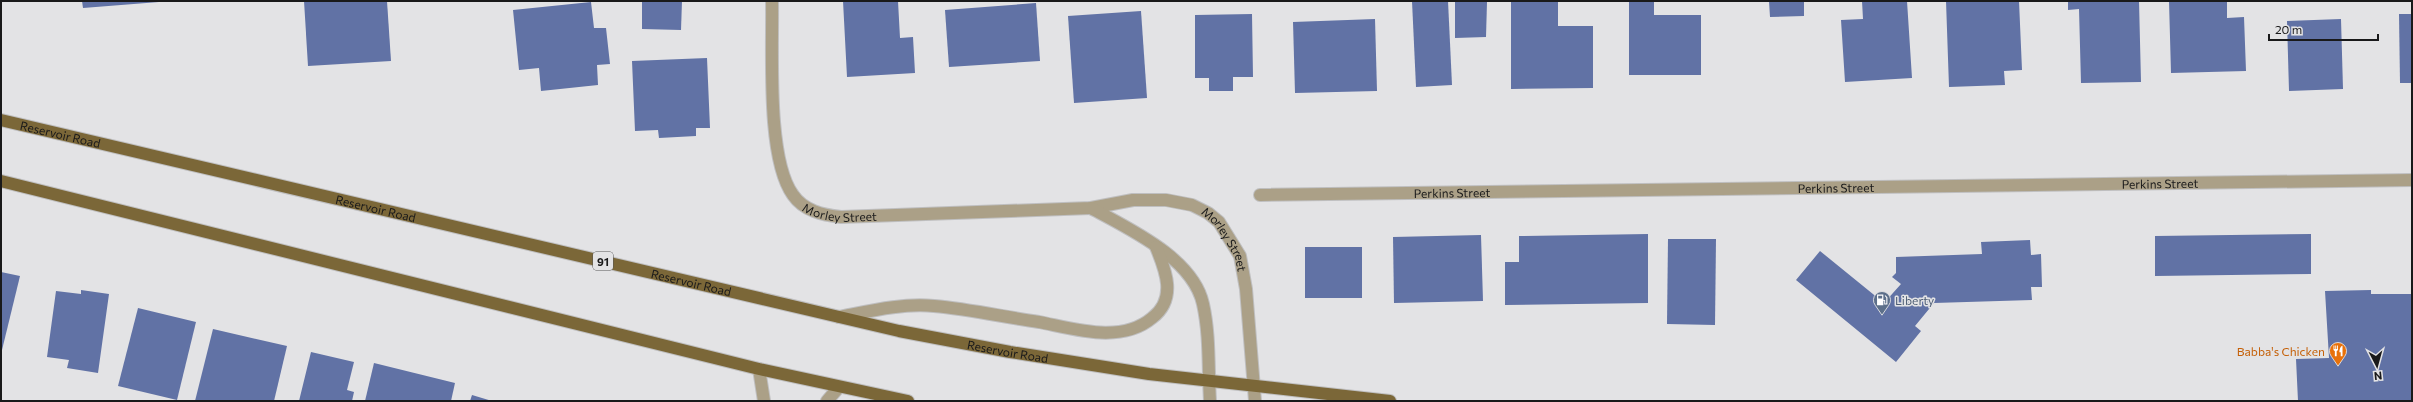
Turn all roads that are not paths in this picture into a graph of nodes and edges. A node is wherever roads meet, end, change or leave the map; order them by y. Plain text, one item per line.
1 (772, 1) edge
2 (1, 120) edge
3 (2412, 180) edge
4 (1, 181) edge
5 (1260, 195) dead end
6 (1091, 208) junction
7 (1156, 247) junction
8 (839, 317) junction
9 (759, 370) junction
10 (1208, 381) junction
11 (1254, 386) junction
12 (839, 387) junction
13 (764, 401) edge
14 (827, 401) edge
15 (908, 401) edge
16 (1210, 401) edge
17 (1255, 401) edge
18 (1390, 401) edge

1 - 6 street, Morley Street
2 - 8 main road, Reservoir Road / 91
3 - 5 street, Perkins Street
4 - 9 main road
6 - 7 street
6 - 11 street, Morley Street
7 - 8 street
7 - 10 street
8 - 10 main road, Reservoir Road / 91
9 - 12 main road
9 - 13 street
10 - 11 main road, Reservoir Road / 91
10 - 16 street
11 - 17 street, Morley Street
11 - 18 main road, Reservoir Road / 91
12 - 14 street
12 - 15 main road

